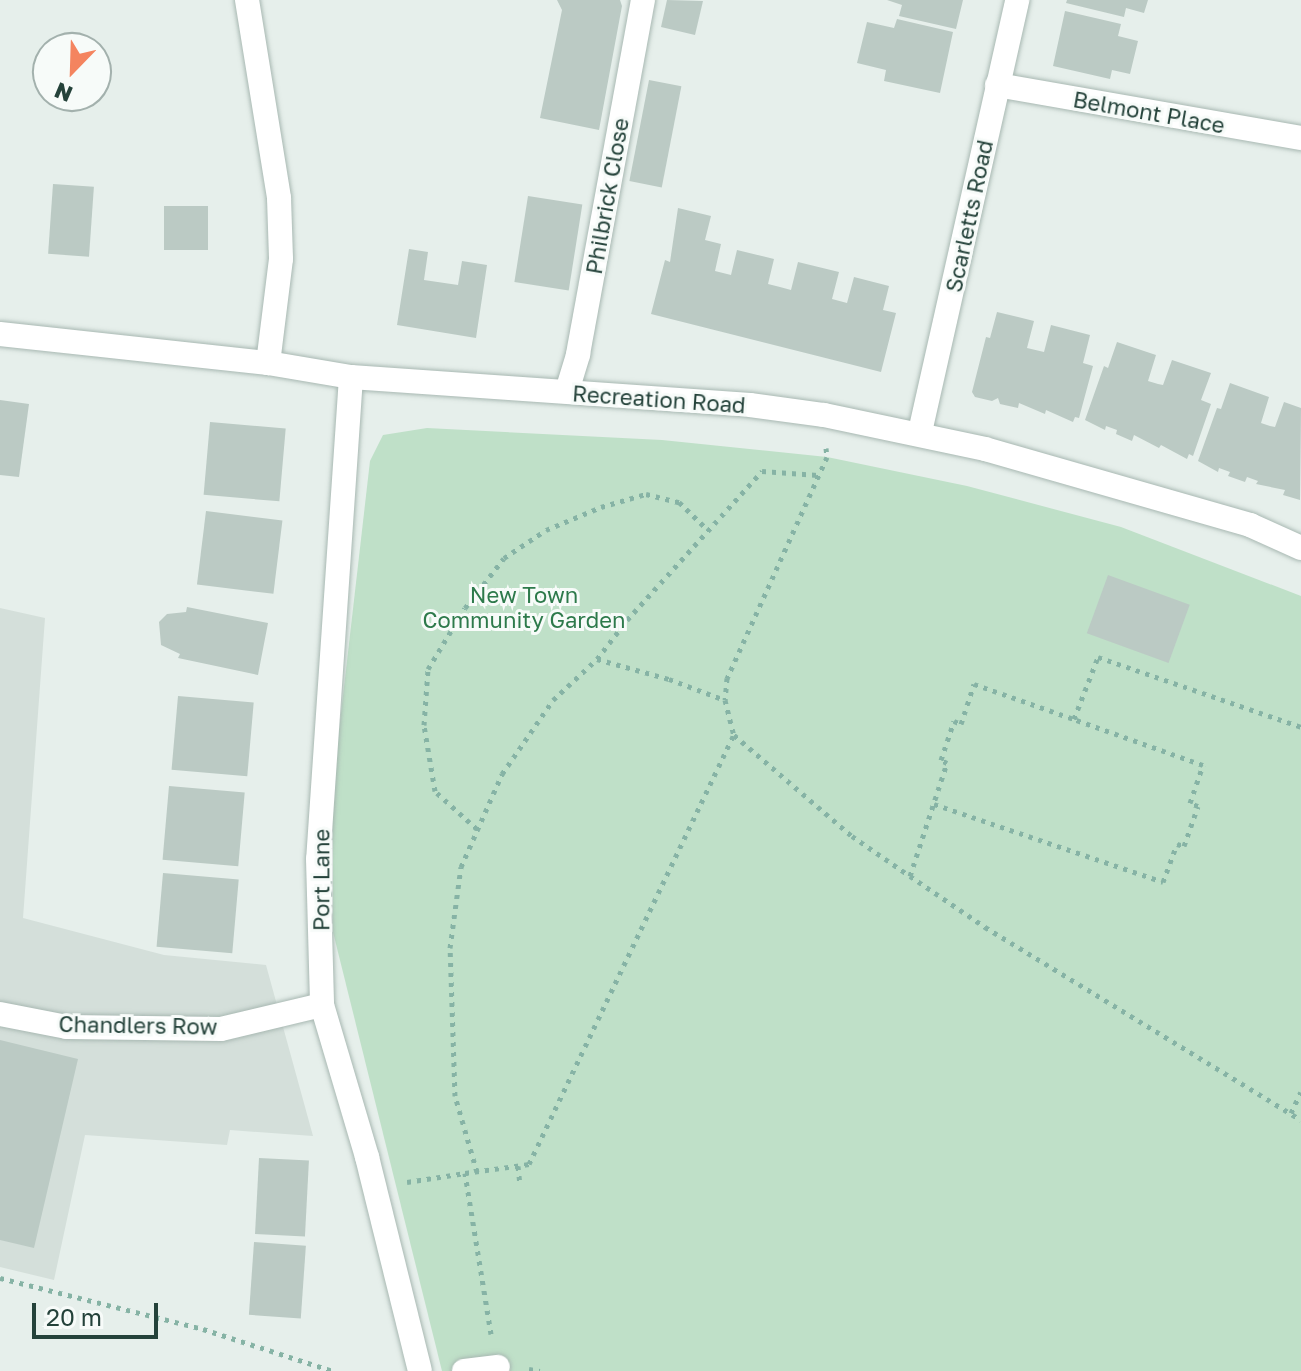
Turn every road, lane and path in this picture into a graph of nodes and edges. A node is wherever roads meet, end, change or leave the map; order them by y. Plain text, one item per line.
1 (247, 0) edge
2 (643, 0) edge
3 (1017, 0) edge
4 (997, 85) junction
5 (1301, 138) edge
6 (0, 334) edge
7 (268, 363) junction
8 (351, 377) junction
9 (567, 391) junction
10 (824, 415) junction
11 (920, 432) junction
12 (818, 475) junction
13 (707, 529) junction
14 (1301, 548) edge
15 (597, 659) junction
16 (725, 700) junction
17 (1074, 719) junction
18 (1301, 727) edge
19 (734, 735) junction
20 (934, 804) junction
21 (477, 829) junction
22 (910, 876) junction
23 (322, 1005) junction
24 (0, 1014) edge
25 (1301, 1092) edge
26 (1291, 1113) junction
27 (1301, 1120) edge
28 (518, 1166) junction
29 (477, 1172) junction
30 (465, 1173) junction
31 (520, 1184) dead end
32 (374, 1187) junction
33 (0, 1278) edge
34 (498, 1367) junction
35 (333, 1371) edge
36 (420, 1371) edge
37 (464, 1371) edge
38 (540, 1371) edge

1 - 7 street
2 - 9 street, Philbrick Close
3 - 4 street, Scarletts Road
4 - 5 street, Belmont Place
4 - 11 street, Scarletts Road
6 - 7 street, Recreation Road
7 - 8 street, Recreation Road
8 - 9 street, Recreation Road
8 - 23 street, Port Lane
9 - 10 street, Recreation Road
10 - 11 street, Recreation Road
10 - 12 path
11 - 14 street, Recreation Road
12 - 13 path
12 - 16 path
13 - 15 path
13 - 21 path
15 - 16 path
15 - 21 path
16 - 19 path
17 - 18 path
17 - 20 path
17 - 20 path
19 - 22 path
19 - 28 path
20 - 22 path
21 - 29 path
22 - 26 path
23 - 24 street, Chandlers Row
23 - 32 street, Port Lane
25 - 26 path
26 - 27 path
28 - 29 path
28 - 31 path
29 - 30 path
30 - 32 path
30 - 34 path
32 - 36 street, Port Lane
33 - 35 path
34 - 37 street
34 - 38 path

